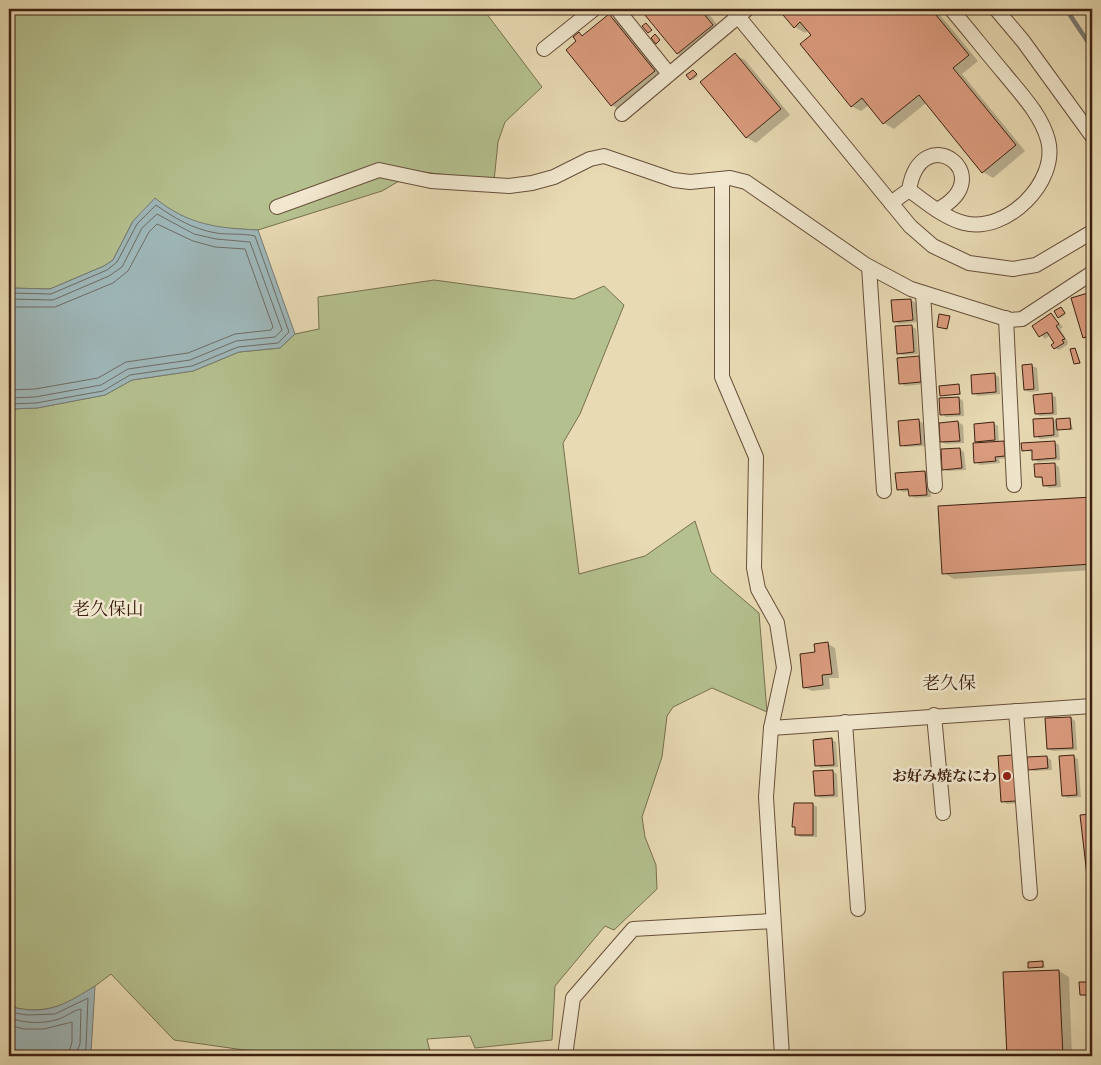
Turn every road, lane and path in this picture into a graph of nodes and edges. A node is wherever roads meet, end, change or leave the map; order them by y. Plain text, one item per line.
1 (594, 9) edge
2 (617, 9) edge
3 (951, 9) edge
4 (996, 9) edge
5 (739, 11) edge
6 (544, 49) dead end
7 (669, 74) junction
8 (622, 114) dead end
9 (1092, 136) edge
10 (722, 179) junction
11 (909, 190) junction
12 (891, 203) junction
13 (277, 207) dead end
14 (937, 210) junction
15 (1092, 232) edge
16 (869, 267) junction
17 (1092, 273) edge
18 (923, 293) junction
19 (1006, 318) junction
20 (1014, 485) dead end
21 (934, 486) dead end
22 (884, 491) dead end
23 (1092, 706) edge
24 (1016, 711) junction
25 (934, 715) junction
26 (846, 722) junction
27 (771, 728) junction
28 (943, 813) dead end
29 (1030, 893) dead end
30 (858, 909) dead end
31 (773, 921) junction
32 (565, 1056) edge
33 (782, 1056) edge

1 - 6 street
2 - 7 street
3 - 14 street
4 - 9 street
5 - 7 street
5 - 12 street
7 - 8 street
10 - 13 street
10 - 16 street
10 - 27 street
11 - 12 street
11 - 14 street
11 - 14 street
12 - 15 street
16 - 18 street
16 - 22 street
17 - 19 street
18 - 19 street
18 - 21 street
19 - 20 street
23 - 24 street
24 - 25 street
24 - 29 street
25 - 26 street
25 - 28 street
26 - 27 street
26 - 30 street
27 - 31 street
31 - 32 street
31 - 33 street

